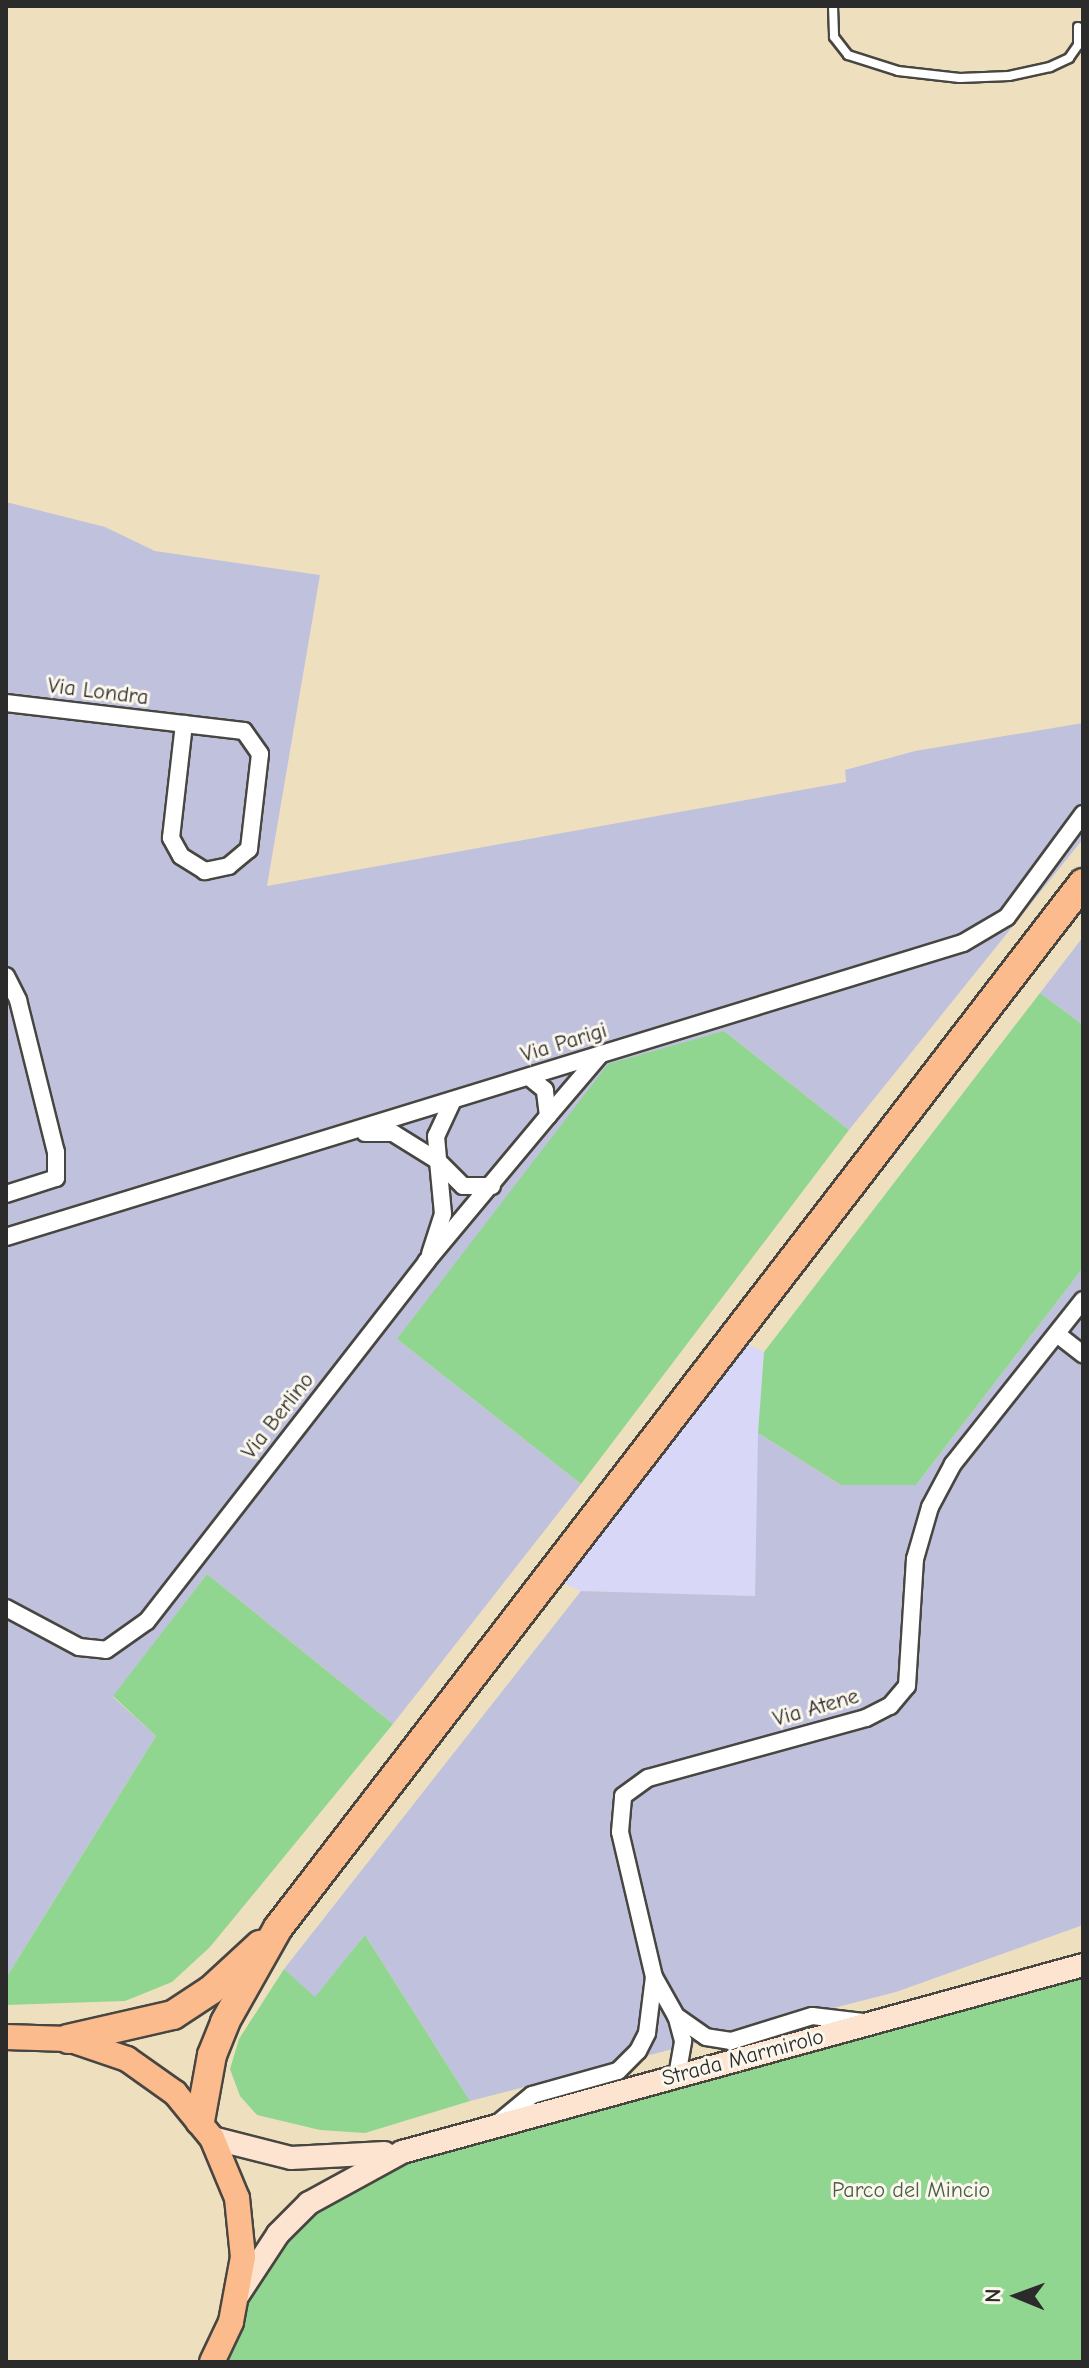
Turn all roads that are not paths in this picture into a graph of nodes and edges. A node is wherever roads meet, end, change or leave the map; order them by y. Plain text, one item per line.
1 (833, 6) edge
2 (1078, 27) dead end
3 (6, 703) edge
4 (184, 724) junction
5 (1083, 814) edge
6 (1083, 883) edge
7 (6, 976) edge
8 (601, 1054) junction
9 (529, 1077) junction
10 (453, 1100) junction
11 (548, 1116) junction
12 (351, 1133) junction
13 (438, 1161) junction
14 (492, 1186) junction
15 (6, 1194) edge
16 (6, 1237) edge
17 (426, 1262) junction
18 (1083, 1300) edge
19 (1057, 1334) junction
20 (1083, 1354) edge
21 (6, 1608) edge
22 (278, 1928) junction
23 (1083, 1965) edge
24 (654, 1977) junction
25 (676, 2016) junction
26 (869, 2023) junction
27 (6, 2037) edge
28 (68, 2039) junction
29 (677, 2076) junction
30 (496, 2125) junction
31 (206, 2129) junction
32 (402, 2152) junction
33 (238, 2295) junction
34 (212, 2362) edge

1 - 2 lane
3 - 4 street, Via Londra
4 - 4 street, Via Londra
5 - 8 street, Via Parigi
6 - 22 highway
7 - 15 street
8 - 9 street, Via Parigi
8 - 11 street, Via Berlino
9 - 10 street, Via Parigi
9 - 11 street
10 - 12 street, Via Parigi
10 - 13 street
11 - 14 street, Via Berlino
12 - 13 street
12 - 16 street, Via Parigi
13 - 14 street
13 - 17 street
14 - 17 street, Via Berlino
17 - 21 street, Via Berlino
18 - 19 street, Via Atene
19 - 20 street
19 - 24 street, Via Atene
22 - 28 highway
22 - 31 highway
23 - 26 main road, Strada Marmirolo
24 - 25 street, Via Atene
24 - 30 street, Via Atene
25 - 26 street, Via Atene
25 - 29 street
26 - 29 main road, Strada Marmirolo
27 - 28 main road
28 - 31 main road
29 - 30 main road, Strada Marmirolo
30 - 32 main road, Strada Marmirolo
31 - 32 main road, Strada Marmirolo
31 - 33 main road
32 - 33 main road, Strada Marmirolo
33 - 34 main road

